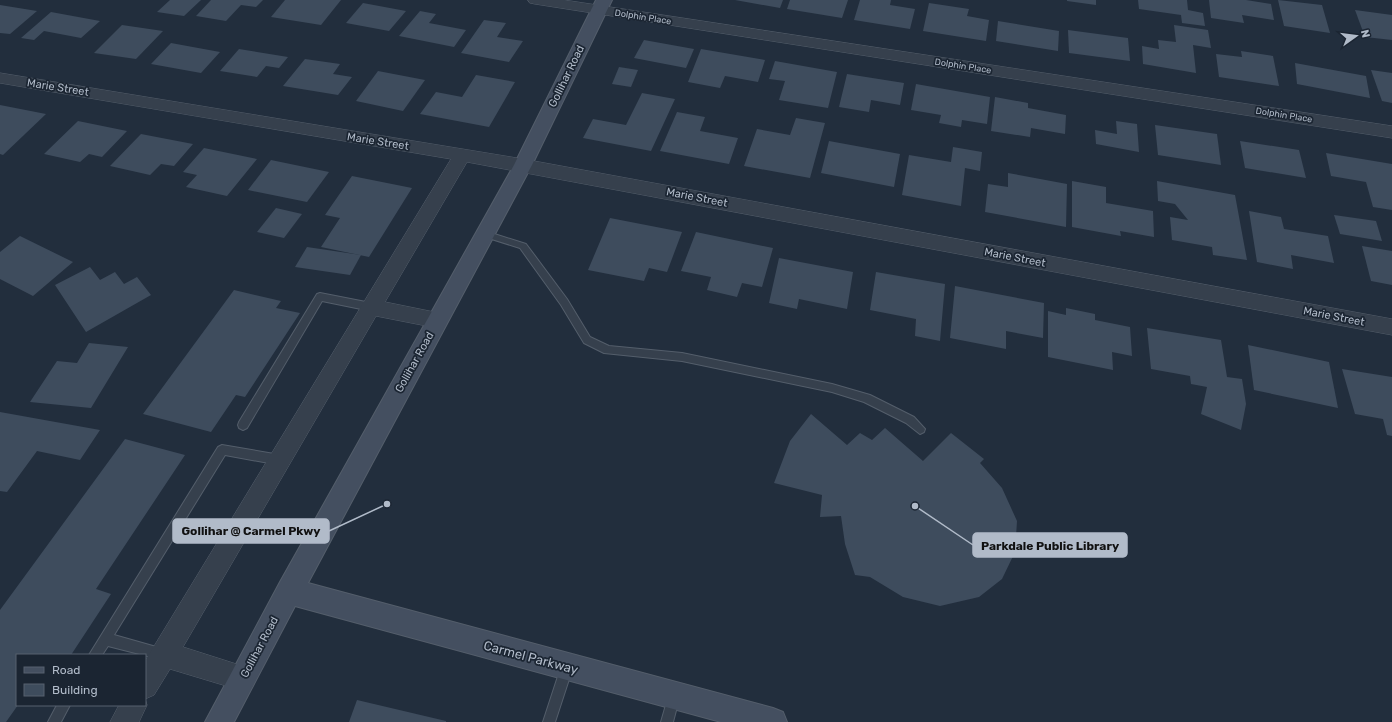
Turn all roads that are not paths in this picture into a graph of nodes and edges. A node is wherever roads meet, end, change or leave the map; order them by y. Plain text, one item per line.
1 (535, 0) edge
2 (601, 5) edge
3 (0, 78) edge
4 (1392, 132) edge
5 (462, 155) junction
6 (523, 165) junction
7 (485, 234) junction
8 (372, 307) junction
9 (437, 320) junction
10 (1392, 327) edge
11 (242, 425) dead end
12 (920, 429) dead end
13 (280, 460) junction
14 (289, 591) junction
15 (105, 639) junction
16 (96, 654) edge
17 (164, 654) junction
18 (567, 667) junction
19 (243, 678) junction
20 (146, 684) edge
21 (674, 695) junction
22 (63, 706) edge
23 (133, 706) edge
24 (54, 722) edge
25 (124, 722) edge
26 (219, 722) edge
27 (549, 722) edge
28 (667, 722) edge
29 (773, 722) edge

1 - 2 street, Dolphin Place
2 - 4 street, Dolphin Place
2 - 6 main road, Gollihar Road
3 - 5 street, Marie Street
5 - 6 street, Marie Street
5 - 8 street
6 - 7 main road, Gollihar Road
6 - 10 street, Marie Street
7 - 9 main road, Gollihar Road
7 - 12 lane
8 - 9 street
8 - 11 lane
8 - 13 street
9 - 14 main road, Gollihar Road
13 - 15 lane
13 - 17 street
14 - 18 main road, Carmel Parkway
14 - 19 main road, Gollihar Road
15 - 16 lane
15 - 17 lane
17 - 19 street
17 - 20 street
18 - 21 main road, Carmel Parkway
18 - 27 lane
19 - 26 main road, Gollihar Road
21 - 28 lane
21 - 29 main road, Carmel Parkway
22 - 24 lane
23 - 25 street

